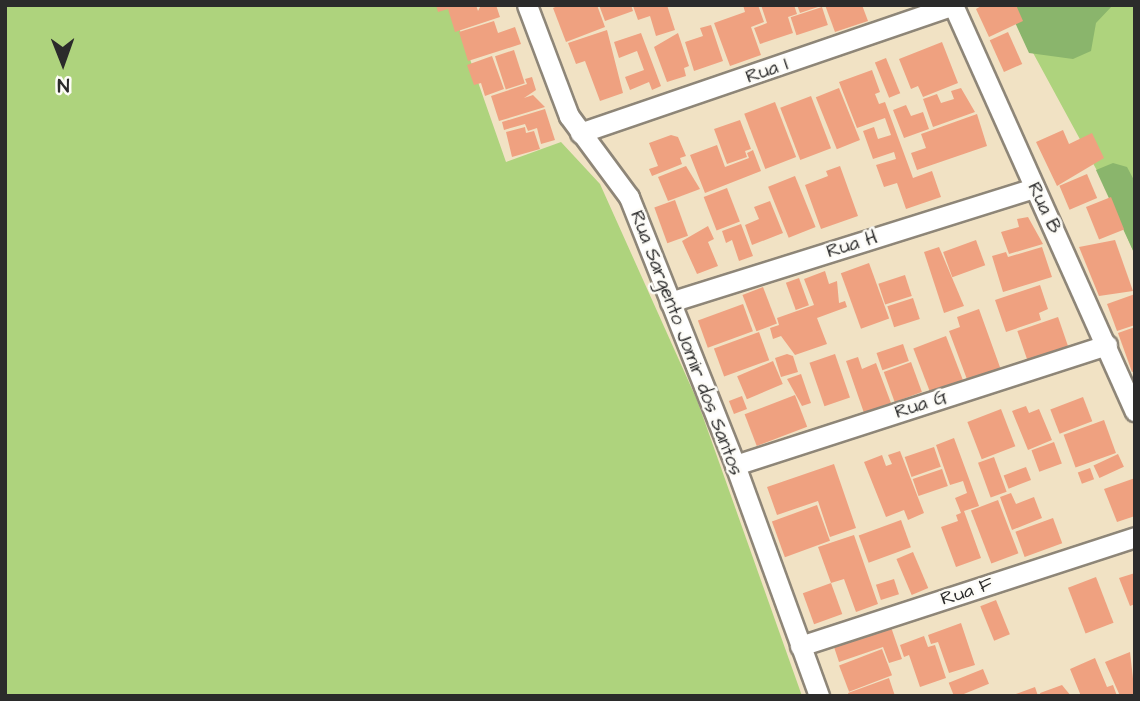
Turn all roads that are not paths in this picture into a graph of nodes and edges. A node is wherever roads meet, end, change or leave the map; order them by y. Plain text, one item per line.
1 (527, 5) edge
2 (953, 5) edge
3 (580, 133) junction
4 (1034, 188) junction
5 (670, 302) junction
6 (1107, 345) junction
7 (1135, 411) edge
8 (735, 465) junction
9 (1135, 537) edge
10 (800, 646) junction
11 (819, 696) edge

1 - 3 street, Rua Sargento Jomir dos Santos
2 - 3 street, Rua I
2 - 4 street, Rua B
3 - 5 street, Rua Sargento Jomir dos Santos
4 - 5 street, Rua H
4 - 6 street, Rua B
5 - 8 street, Rua Sargento Jomir dos Santos
6 - 7 street, Rua B
6 - 8 street, Rua G
8 - 10 street, Rua Sargento Jomir dos Santos
9 - 10 street, Rua F
10 - 11 street, Rua Sargento Jomir dos Santos

